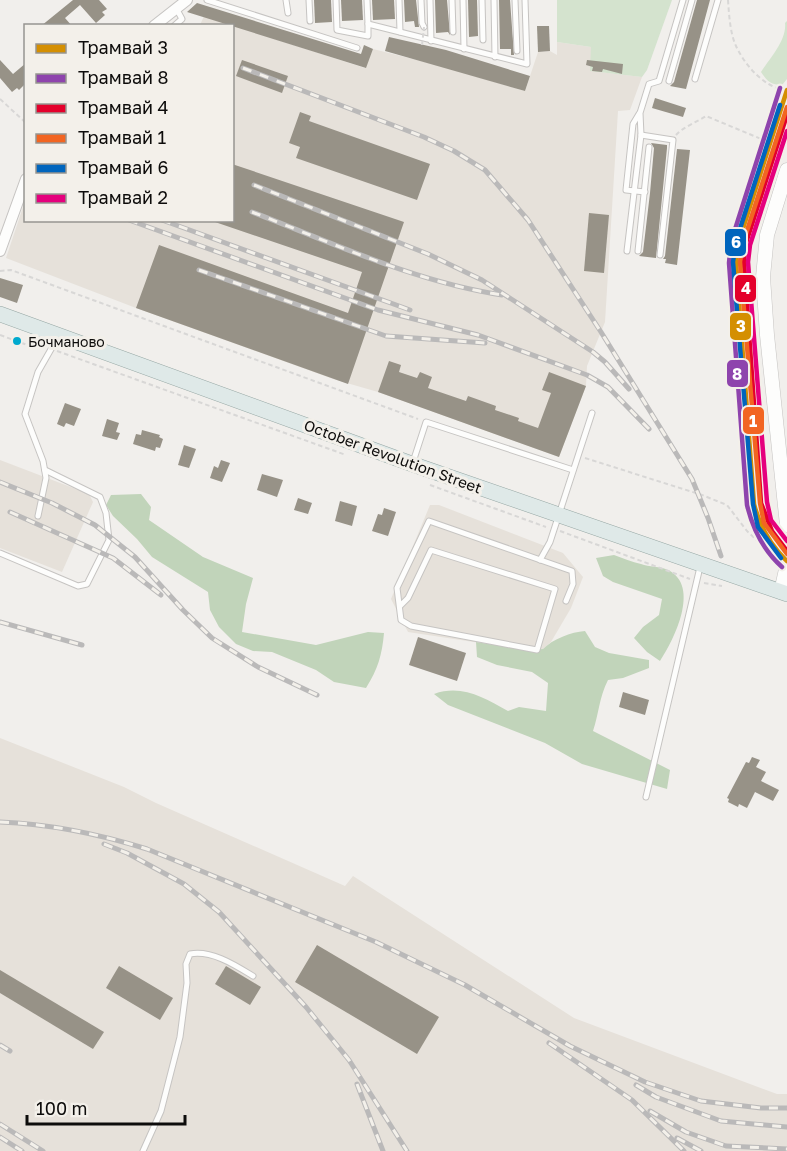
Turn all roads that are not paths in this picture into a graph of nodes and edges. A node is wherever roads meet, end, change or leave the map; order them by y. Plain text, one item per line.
1 (188, 0) edge
2 (207, 0) edge
3 (286, 0) edge
4 (309, 0) edge
5 (336, 0) edge
6 (367, 0) edge
7 (399, 0) edge
8 (421, 0) edge
9 (430, 0) edge
10 (452, 0) edge
11 (463, 0) edge
12 (482, 0) edge
13 (494, 0) edge
14 (515, 0) edge
15 (525, 0) edge
16 (683, 0) edge
17 (692, 0) edge
18 (718, 0) edge
19 (176, 8) junction
20 (288, 13) dead end
21 (310, 21) dead end
22 (156, 24) edge
23 (176, 24) edge
24 (368, 24) junction
25 (424, 27) road end
26 (399, 32) junction
27 (453, 32) dead end
28 (431, 40) junction
29 (483, 40) dead end
30 (357, 48) dead end
31 (464, 49) junction
32 (517, 51) dead end
33 (495, 57) junction
34 (695, 80) dead end
35 (669, 81) dead end
36 (640, 113) junction
37 (641, 135) junction
38 (649, 147) dead end
39 (786, 176) edge
40 (24, 185) edge
41 (645, 192) junction
42 (627, 250) dead end
43 (639, 250) dead end
44 (0, 251) edge
45 (660, 255) dead end
46 (0, 314) edge
47 (59, 335) junction
48 (592, 413) dead end
49 (412, 464) junction
50 (45, 470) junction
51 (573, 470) junction
52 (786, 508) edge
53 (558, 514) junction
54 (38, 516) dead end
55 (787, 525) edge
56 (0, 553) edge
57 (540, 560) junction
58 (701, 566) junction
59 (787, 566) edge
60 (784, 593) edge
61 (566, 601) dead end
62 (400, 606) junction
63 (646, 797) dead end
64 (253, 976) dead end
65 (143, 1151) edge

1 - 19 street
2 - 30 lane
3 - 20 lane
4 - 21 lane
5 - 24 lane
6 - 24 lane
7 - 26 lane
8 - 25 lane
9 - 28 lane
10 - 27 lane
11 - 31 lane
12 - 29 lane
13 - 33 lane
14 - 32 lane
15 - 33 lane
16 - 36 lane
17 - 35 lane
18 - 34 lane
19 - 22 street
19 - 23 lane
24 - 26 lane
26 - 28 lane
28 - 31 lane
31 - 33 lane
36 - 37 lane
36 - 41 lane
37 - 42 lane
37 - 45 lane
38 - 41 lane
39 - 52 street
40 - 44 street
41 - 43 lane
46 - 47 main road, October Revolution Street
47 - 49 main road, October Revolution Street
47 - 50 lane
48 - 51 lane
49 - 51 lane
49 - 53 main road, October Revolution Street
50 - 54 lane
50 - 56 lane
51 - 53 lane
52 - 55 street
53 - 57 lane
53 - 58 main road, October Revolution Street
57 - 61 lane
57 - 62 lane
58 - 60 main road, October Revolution Street
58 - 63 lane
59 - 60 street
62 - 62 lane
64 - 65 lane

